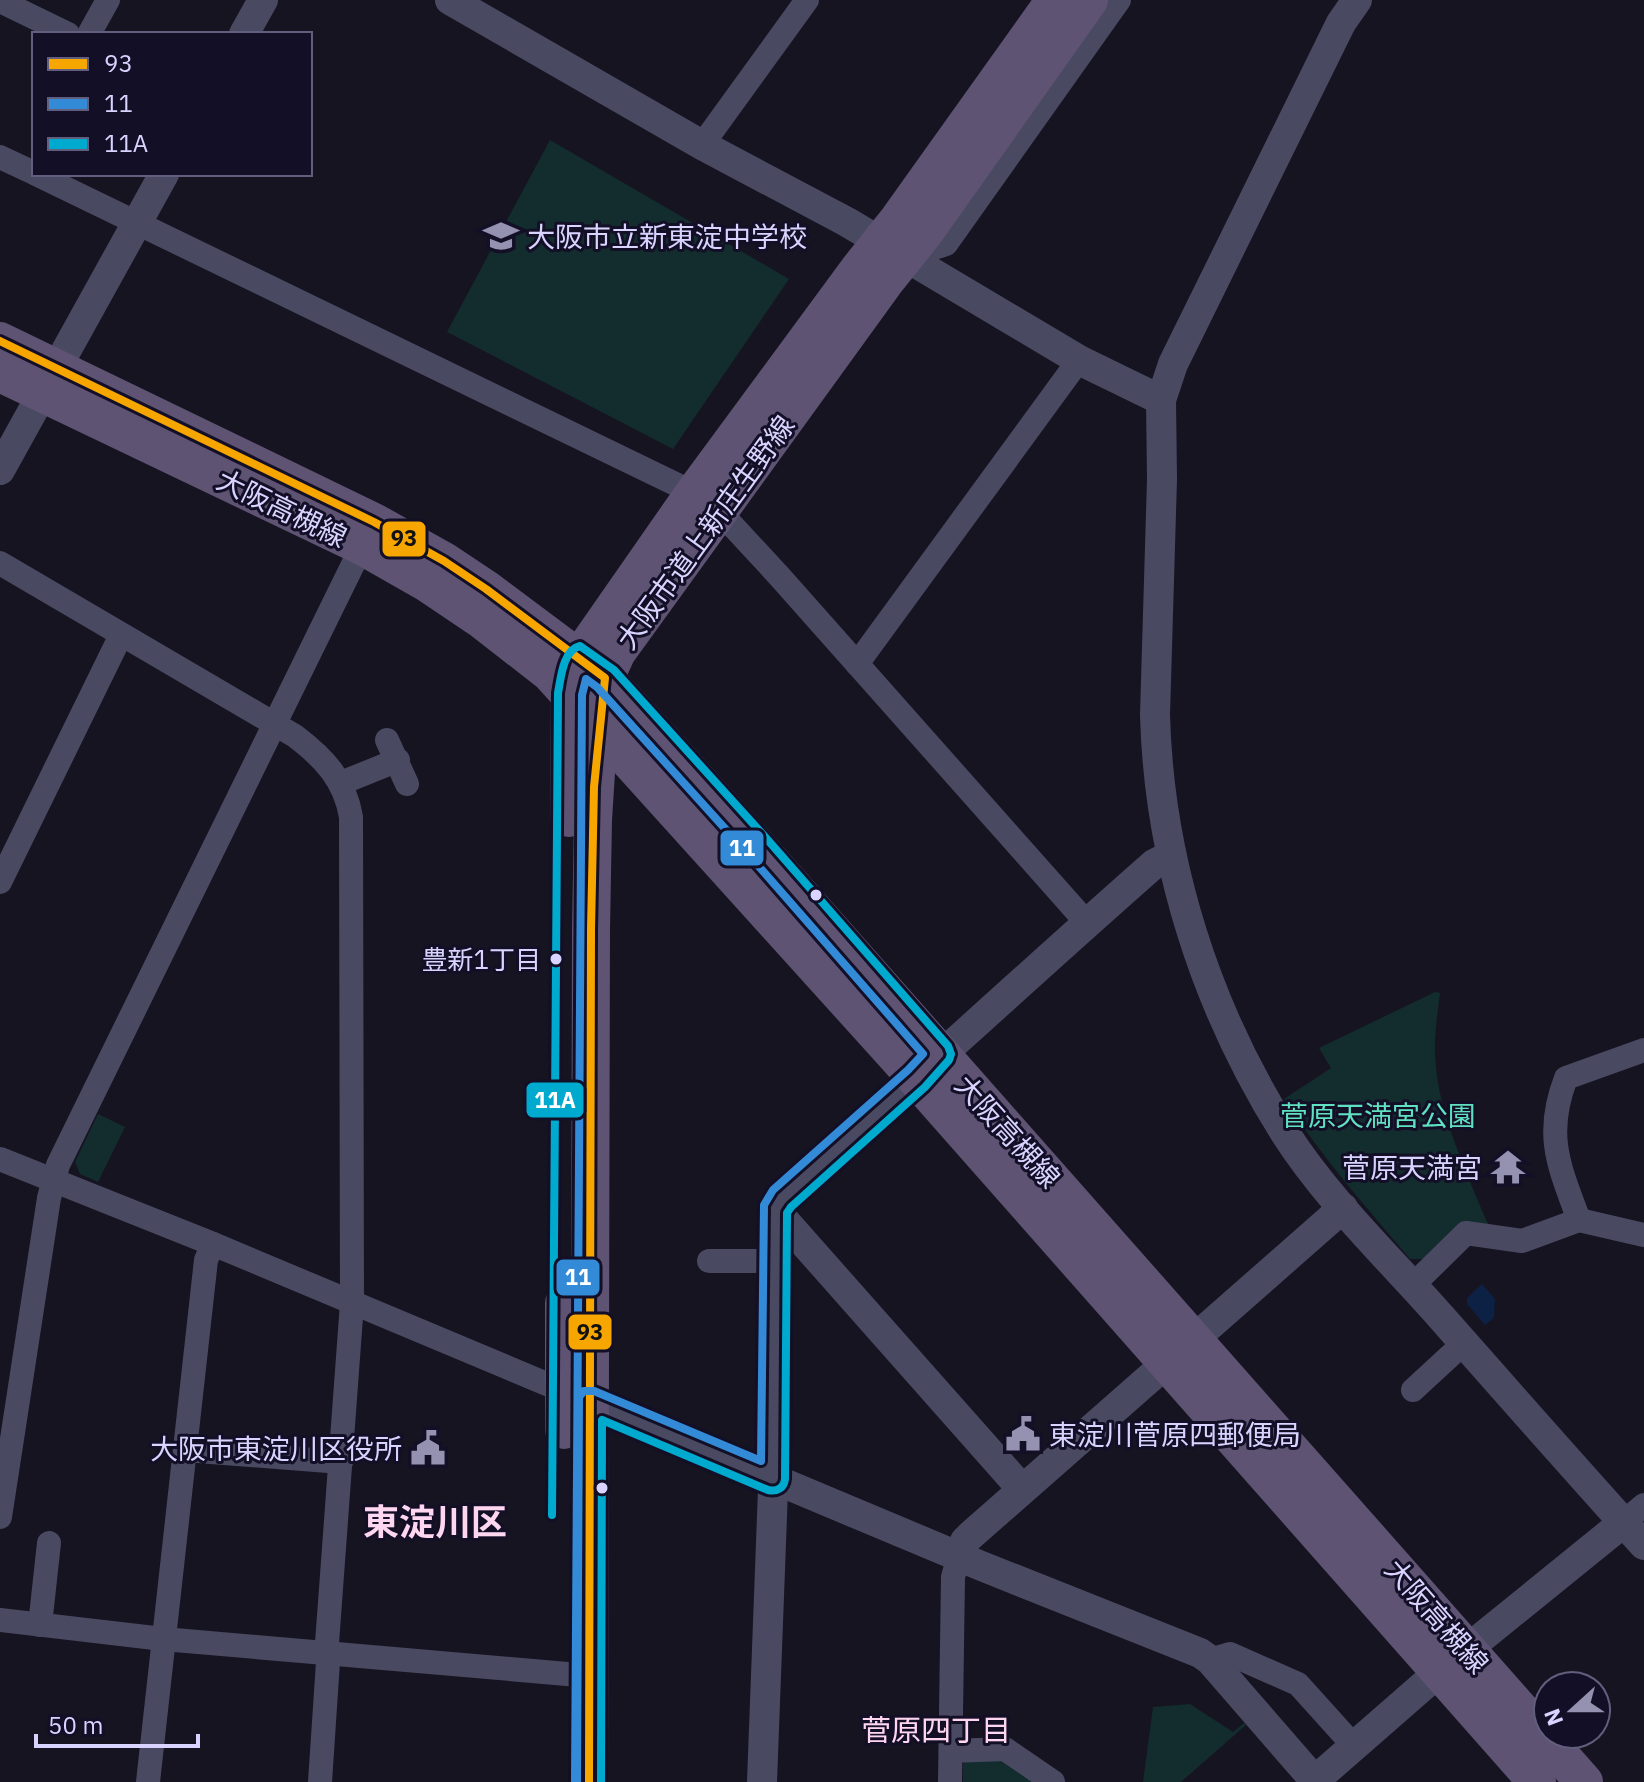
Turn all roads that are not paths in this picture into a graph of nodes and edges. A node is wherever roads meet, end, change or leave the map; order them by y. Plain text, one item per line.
1 (108, 0) edge
2 (263, 0) edge
3 (807, 0) edge
4 (1032, 0) edge
5 (1055, 0) edge
6 (1089, 0) edge
7 (1119, 0) edge
8 (1357, 0) edge
9 (0, 1) edge
10 (469, 5) edge
11 (64, 32) edge
12 (90, 32) edge
13 (245, 32) edge
14 (702, 145) junction
15 (0, 157) edge
16 (32, 173) edge
17 (39, 176) edge
18 (163, 176) edge
19 (136, 222) junction
20 (893, 250) junction
21 (0, 341) edge
22 (1079, 360) junction
23 (0, 373) edge
24 (50, 381) junction
25 (1161, 400) junction
26 (0, 470) edge
27 (707, 502) junction
28 (368, 534) junction
29 (0, 563) edge
30 (121, 635) junction
31 (857, 664) junction
32 (585, 676) junction
33 (276, 723) junction
34 (599, 724) junction
35 (341, 783) junction
36 (407, 784) dead end
37 (1170, 856) junction
38 (0, 882) edge
39 (1087, 923) junction
40 (1644, 1050) edge
41 (928, 1066) junction
42 (0, 1159) edge
43 (53, 1181) junction
44 (1343, 1208) junction
45 (775, 1210) junction
46 (1579, 1220) junction
47 (1644, 1235) edge
48 (213, 1244) junction
49 (709, 1261) dead end
50 (774, 1261) junction
51 (1413, 1285) junction
52 (352, 1303) junction
53 (1464, 1343) junction
54 (1179, 1352) junction
55 (1413, 1390) dead end
56 (577, 1397) junction
57 (185, 1450) junction
58 (341, 1462) junction
59 (773, 1479) junction
60 (1022, 1489) junction
61 (1634, 1514) edge
62 (0, 1517) edge
63 (49, 1543) dead end
64 (1644, 1545) edge
65 (959, 1556) junction
66 (0, 1620) edge
67 (40, 1625) junction
68 (163, 1639) junction
69 (328, 1653) junction
70 (1210, 1660) junction
71 (1453, 1661) junction
72 (576, 1676) junction
73 (1353, 1745) junction
74 (951, 1751) junction
75 (1314, 1781) edge
76 (148, 1782) edge
77 (320, 1782) edge
78 (563, 1782) edge
79 (589, 1782) edge
80 (762, 1782) edge
81 (950, 1782) edge
82 (1053, 1782) edge
83 (1537, 1782) edge
84 (1584, 1782) edge

1 - 12 street
2 - 13 street
3 - 14 street
4 - 20 street
5 - 20 main road, 大阪市道上新庄生野線
6 - 20 main road, 大阪市道上新庄生野線
7 - 20 street
8 - 25 street
9 - 11 street
10 - 14 street
14 - 20 street
15 - 16 street
17 - 19 street
18 - 19 street
19 - 24 street
19 - 27 street
20 - 22 street
20 - 27 main road, 大阪市道上新庄生野線
21 - 24 main road, 大阪高槻線
22 - 25 street
22 - 31 street
23 - 24 main road, 大阪高槻線
24 - 26 street
24 - 28 main road, 大阪高槻線
25 - 37 street
27 - 31 street
27 - 32 main road, 大阪市道上新庄生野線
28 - 32 main road, 大阪高槻線
28 - 33 street
29 - 30 street
30 - 33 street
30 - 38 street
31 - 39 street
32 - 34 main road, 大阪市道上新庄生野線
32 - 41 main road, 大阪高槻線
32 - 56 main road, 大阪市道上新庄生野線
33 - 35 street
33 - 43 street
34 - 41 main road, 大阪高槻線
34 - 56 main road, 大阪市道上新庄生野線
35 - 36 street
35 - 52 street
37 - 39 street
37 - 44 street
39 - 41 street
40 - 46 street
41 - 45 street
41 - 54 main road, 大阪高槻線
42 - 43 street
43 - 48 street
43 - 62 street
44 - 51 street
44 - 54 street
45 - 50 street
45 - 60 street
46 - 47 street
46 - 51 street
48 - 52 street
48 - 57 street
49 - 50 street
50 - 59 street
51 - 53 street
52 - 56 street
52 - 58 street
53 - 55 street
53 - 61 street
54 - 60 street
54 - 71 main road, 大阪高槻線
56 - 59 street
56 - 72 main road, 大阪市道上新庄生野線
57 - 58 street
57 - 68 street
58 - 69 street
59 - 65 street
59 - 80 street
60 - 65 street
61 - 64 street
61 - 71 street
63 - 67 street
65 - 70 street
65 - 74 street
66 - 67 street
67 - 68 street
68 - 69 street
68 - 76 street
69 - 72 street
69 - 77 street
70 - 73 street
70 - 75 street
71 - 73 street
71 - 83 main road, 大阪高槻線
71 - 84 main road, 大阪高槻線
72 - 78 main road, 大阪市道上新庄生野線
72 - 79 main road, 大阪市道上新庄生野線
73 - 75 street
74 - 81 street
74 - 82 street

